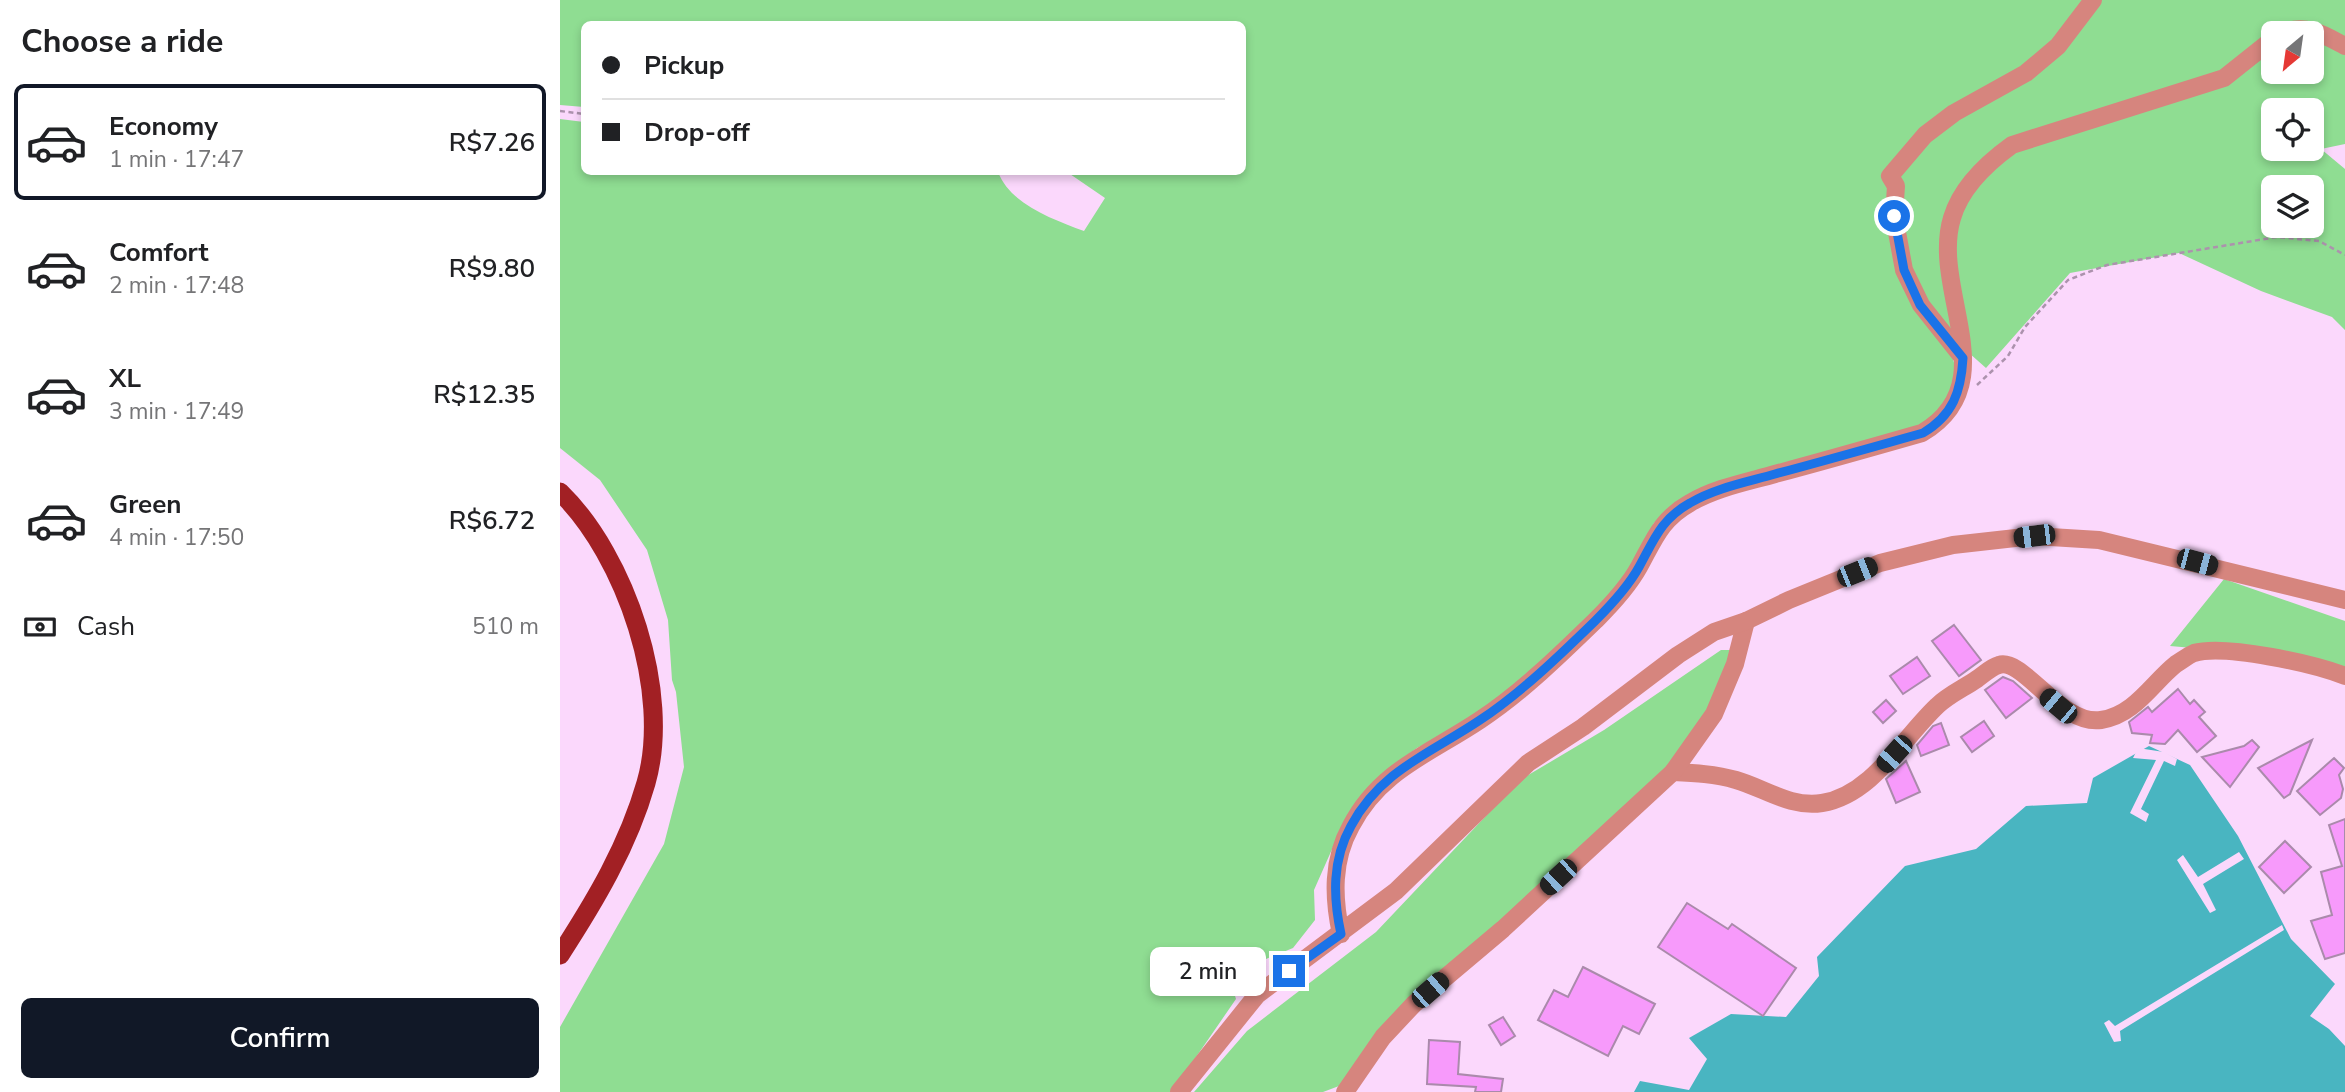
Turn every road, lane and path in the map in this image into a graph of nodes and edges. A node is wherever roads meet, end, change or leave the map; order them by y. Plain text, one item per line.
1 (2093, 0) edge
2 (2324, 35) edge
3 (2345, 46) edge
4 (2261, 49) edge
5 (560, 111) edge
6 (581, 114) edge
7 (2345, 255) edge
8 (1963, 358) junction
9 (1954, 406) junction
10 (560, 492) edge
11 (2345, 600) edge
12 (1746, 621) junction
13 (2345, 676) edge
14 (1673, 772) junction
15 (1341, 934) junction
16 (560, 955) edge
17 (1179, 1092) edge
18 (1345, 1092) edge

1 - 8 street
2 - 3 street
4 - 8 street
5 - 6 path
7 - 9 path
8 - 9 street
9 - 15 street
10 - 16 highway
11 - 12 street
12 - 14 street
12 - 15 street
13 - 14 street
14 - 18 street
15 - 17 street

